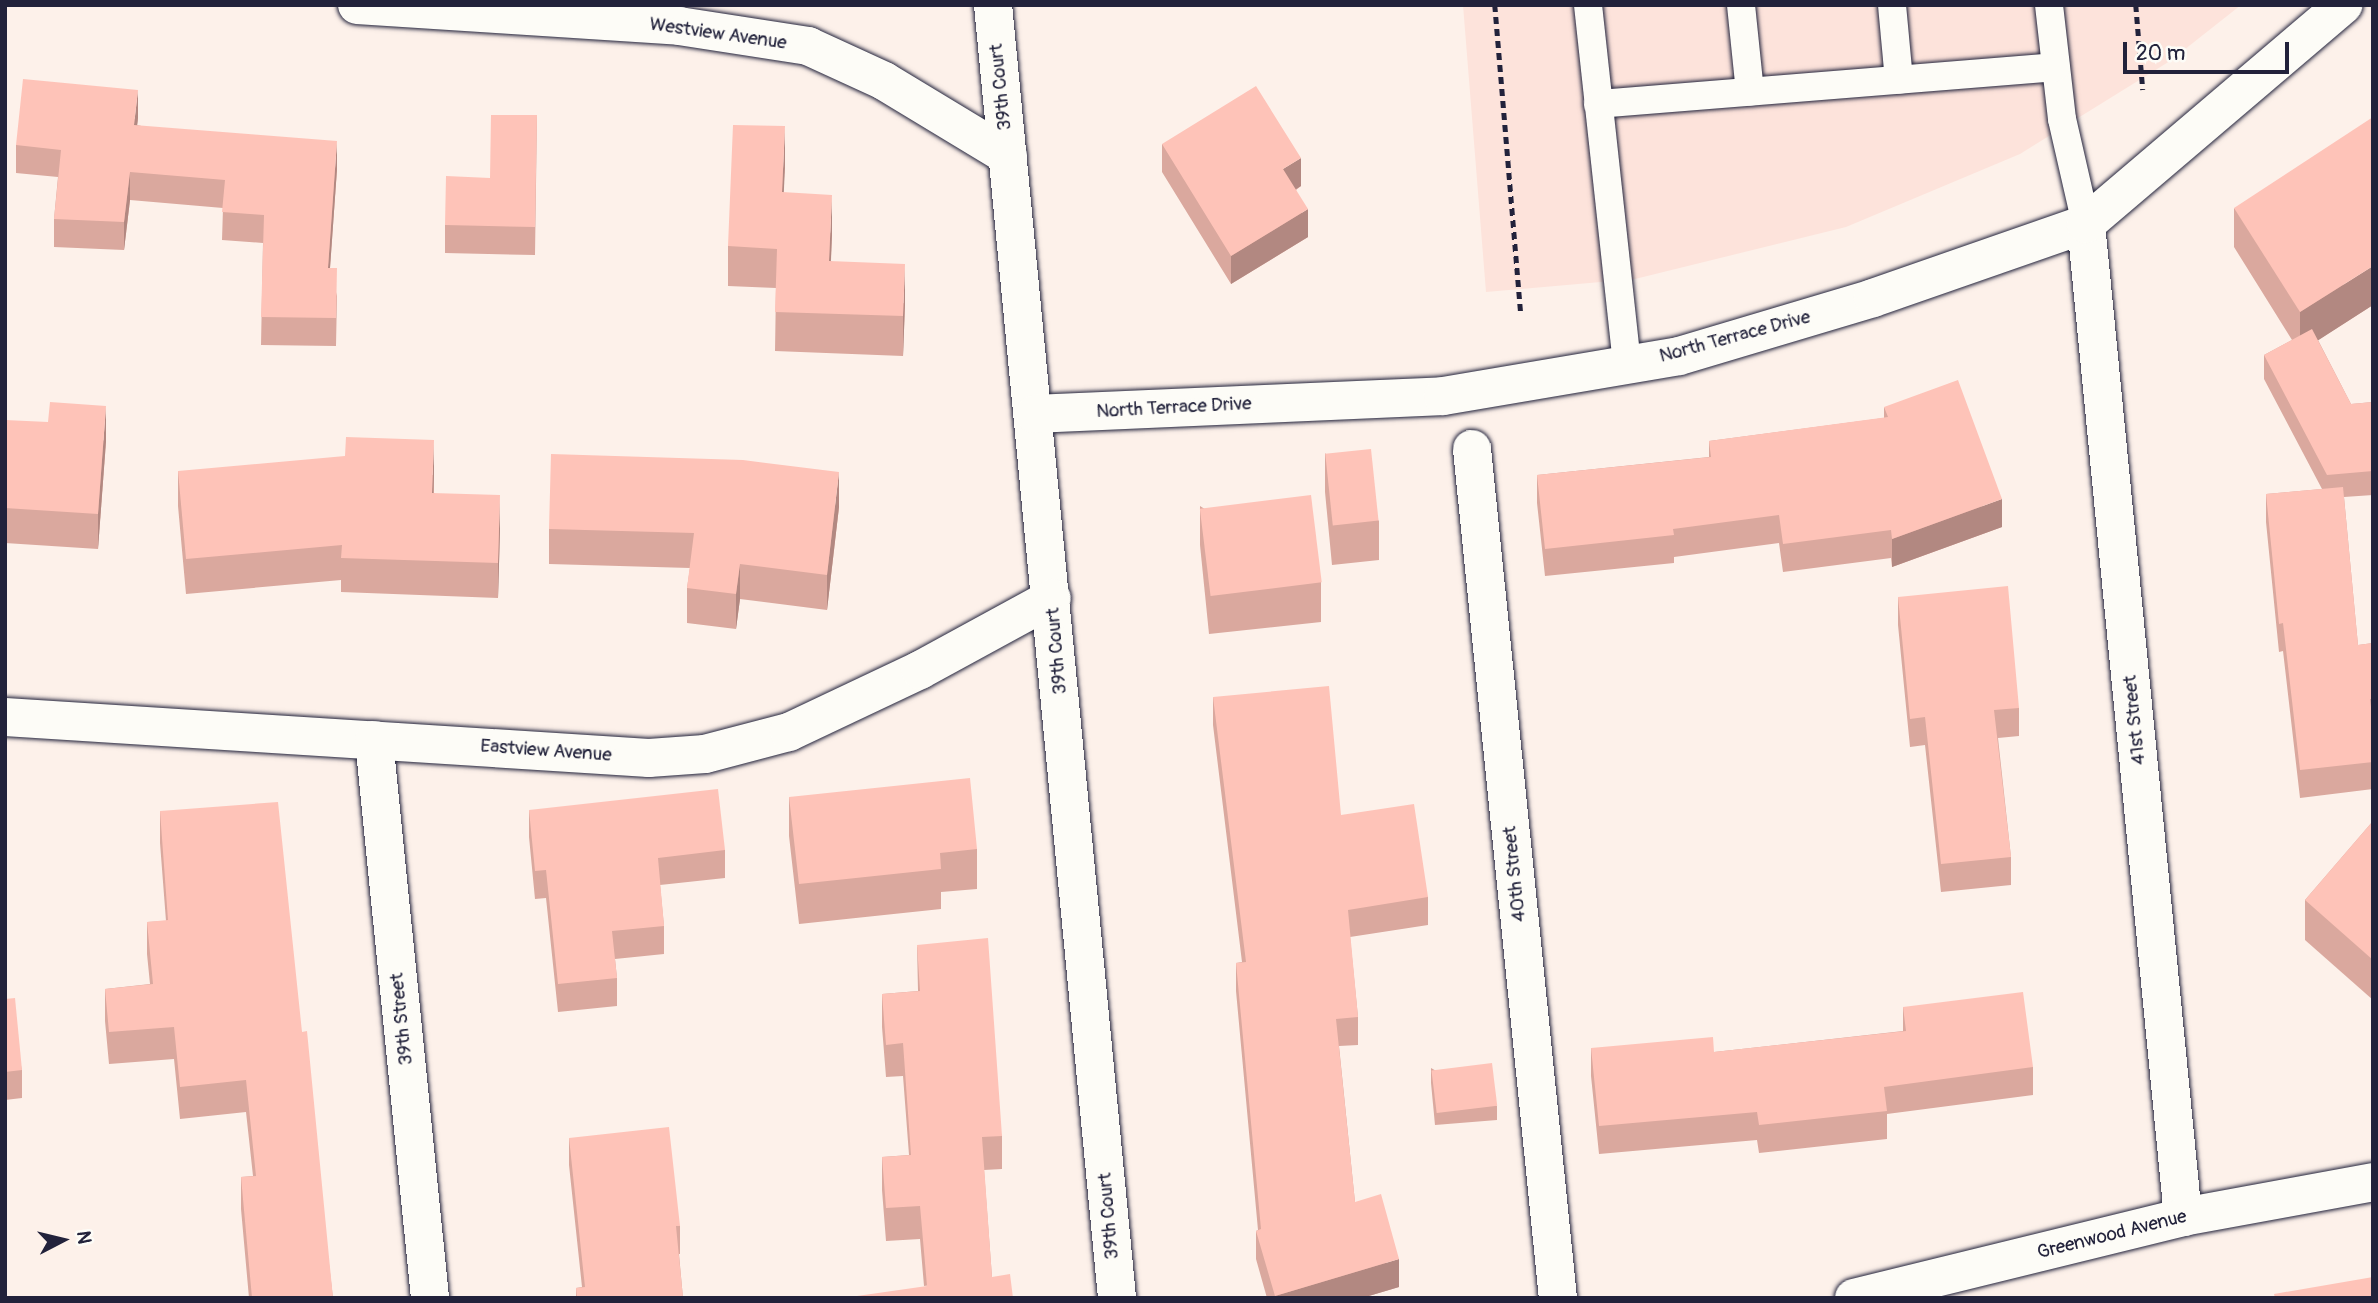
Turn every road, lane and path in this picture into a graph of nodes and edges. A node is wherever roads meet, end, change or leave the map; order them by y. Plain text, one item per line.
1 (357, 5) edge
2 (993, 5) edge
3 (1495, 5) edge
4 (1588, 5) edge
5 (1741, 5) edge
6 (1892, 5) edge
7 (2049, 5) edge
8 (2136, 5) edge
9 (2343, 5) edge
10 (2056, 67) junction
11 (1899, 80) junction
12 (2143, 90) dead end
13 (1750, 92) junction
14 (1598, 104) junction
15 (1008, 156) junction
16 (2085, 224) junction
17 (1521, 315) dead end
18 (1627, 365) junction
19 (1035, 414) junction
20 (1472, 449) dead end
21 (1052, 598) junction
22 (5, 717) edge
23 (374, 740) junction
24 (2373, 1182) edge
25 (2183, 1217) junction
26 (430, 1298) edge
27 (1117, 1298) edge
28 (1558, 1298) edge
29 (1854, 1298) edge

1 - 15 street, Westview Avenue
2 - 15 street, 39th Court
3 - 17 path
4 - 14 lane
5 - 13 lane
6 - 11 lane
7 - 10 lane
8 - 12 path
9 - 16 street, North Terrace Drive
10 - 11 lane
10 - 16 lane
11 - 13 lane
13 - 14 lane
14 - 18 lane
15 - 19 street, 39th Court
16 - 18 street, North Terrace Drive
16 - 25 street, 41st Street
18 - 19 street, North Terrace Drive
19 - 21 street, 39th Court
20 - 28 street, 40th Street
21 - 23 street, Eastview Avenue
21 - 27 street, 39th Court
22 - 23 street, Eastview Avenue
23 - 26 street, 39th Street
24 - 25 street, Greenwood Avenue
25 - 29 street, Greenwood Avenue

